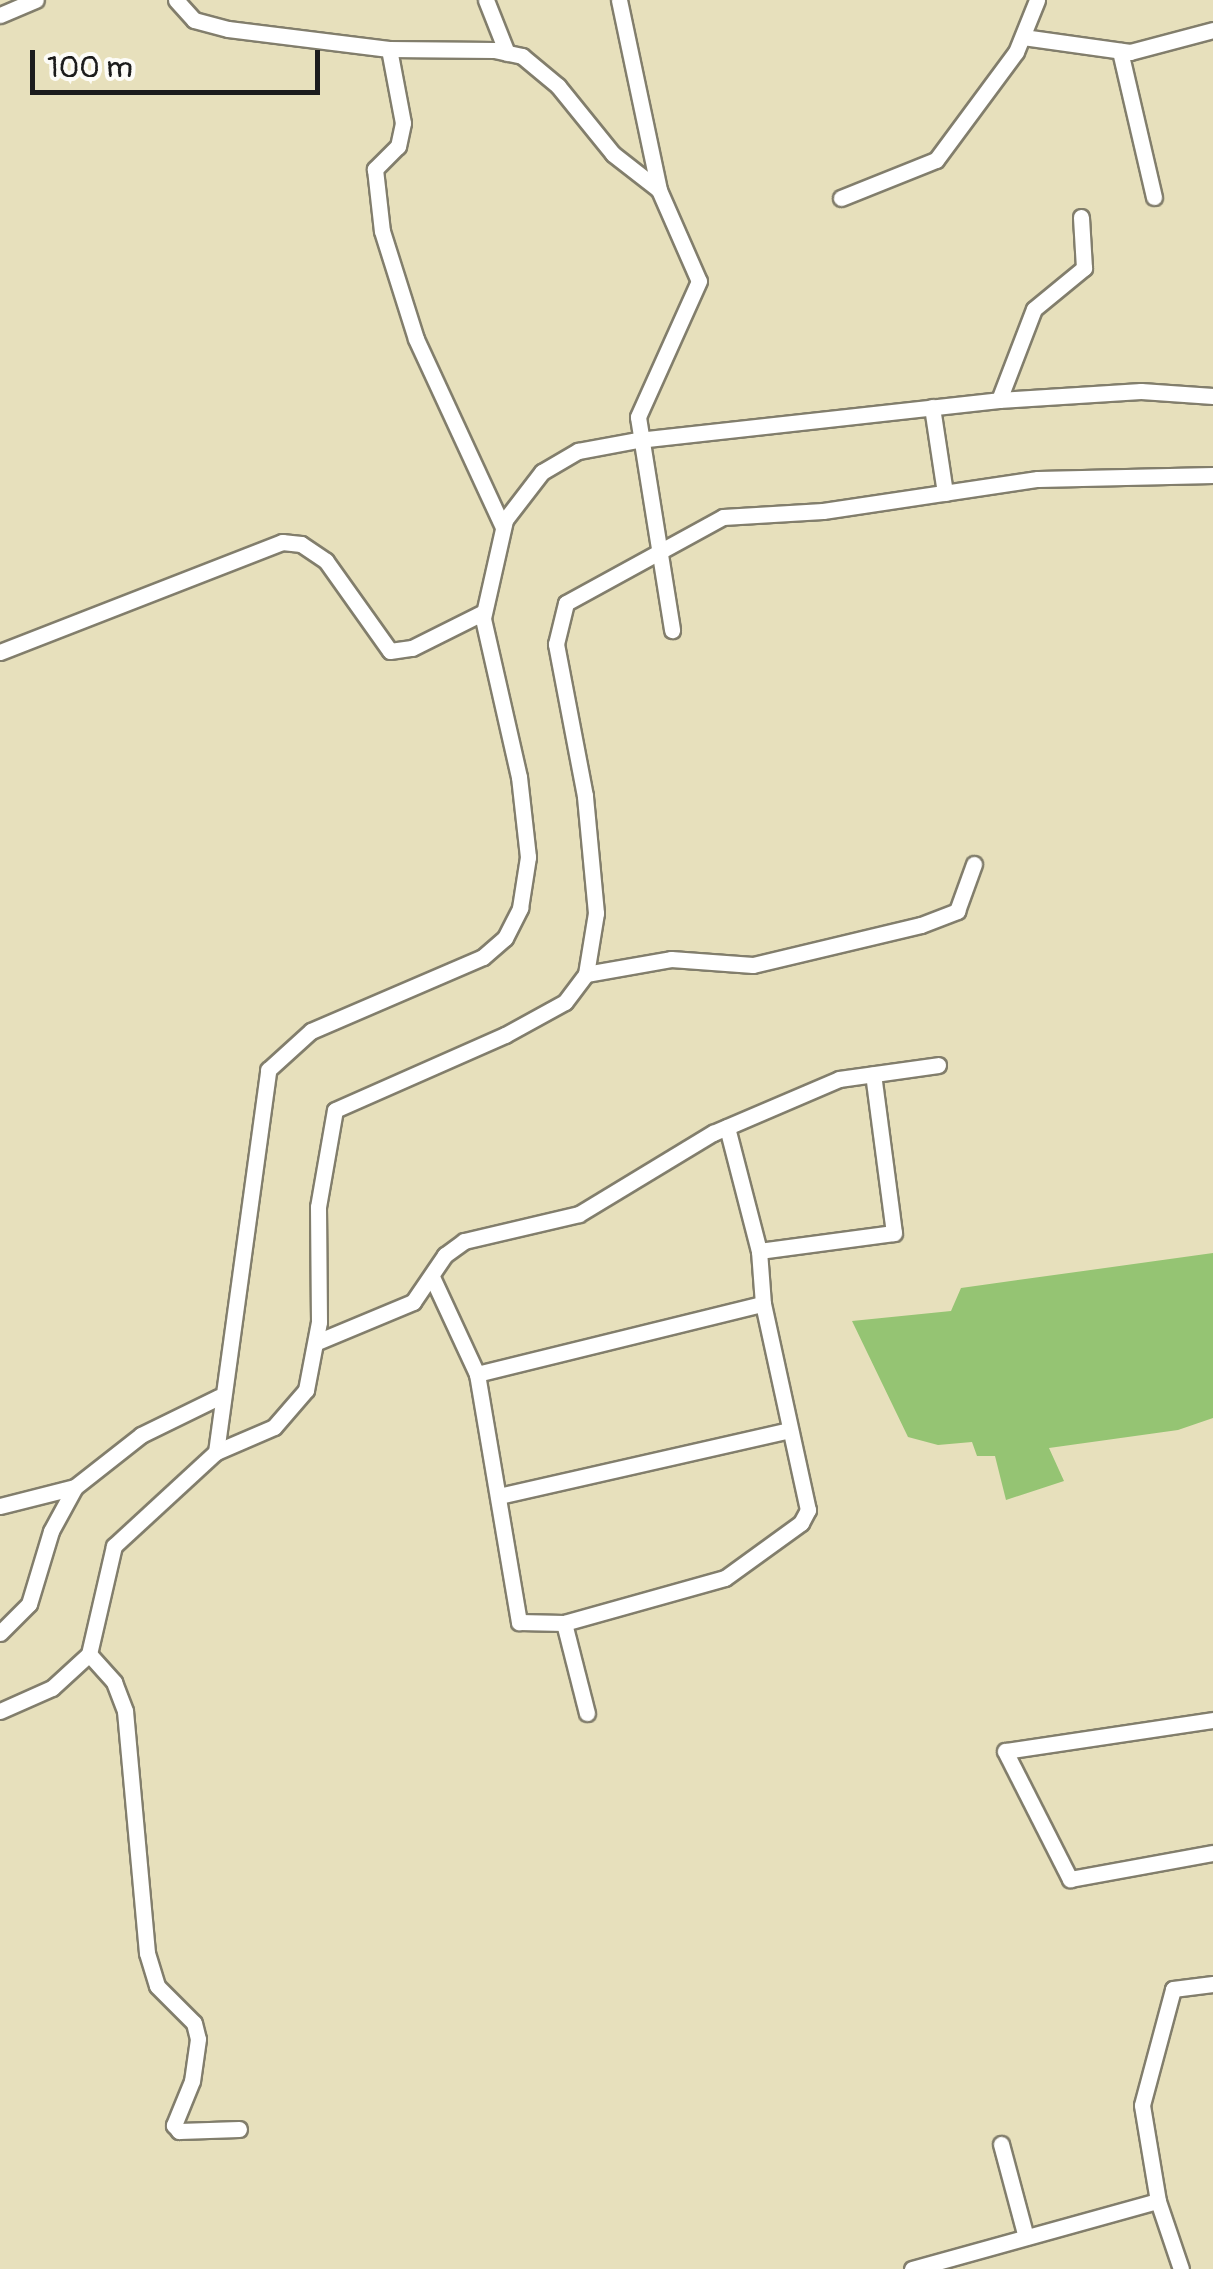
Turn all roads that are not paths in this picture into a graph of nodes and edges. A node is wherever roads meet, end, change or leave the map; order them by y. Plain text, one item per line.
1 (36, 0) edge
2 (176, 0) edge
3 (486, 0) edge
4 (619, 0) edge
5 (1037, 0) edge
6 (0, 15) edge
7 (1213, 30) edge
8 (1022, 37) junction
9 (390, 49) junction
10 (1120, 51) junction
11 (507, 53) junction
12 (658, 190) junction
13 (1154, 197) dead end
14 (841, 198) dead end
15 (1081, 217) dead end
16 (1213, 396) edge
17 (999, 400) junction
18 (932, 407) junction
19 (638, 440) junction
20 (1213, 475) edge
21 (944, 493) junction
22 (503, 526) junction
23 (658, 552) junction
24 (484, 612) junction
25 (672, 630) dead end
26 (0, 652) edge
27 (974, 864) dead end
28 (586, 974) junction
29 (938, 1065) dead end
30 (872, 1074) junction
31 (727, 1127) junction
32 (759, 1251) junction
33 (432, 1277) junction
34 (763, 1304) junction
35 (317, 1342) junction
36 (478, 1374) junction
37 (219, 1397) junction
38 (790, 1430) junction
39 (216, 1452) junction
40 (75, 1487) junction
41 (499, 1496) junction
42 (0, 1506) edge
43 (564, 1622) junction
44 (0, 1633) edge
45 (89, 1654) junction
46 (0, 1711) edge
47 (587, 1714) dead end
48 (1213, 1720) edge
49 (1213, 1853) edge
50 (1213, 1984) edge
51 (239, 2129) dead end
52 (1001, 2144) dead end
53 (1158, 2201) junction
54 (1026, 2237) junction
55 (912, 2269) edge
56 (1180, 2269) edge

1 - 6 street
2 - 9 street
3 - 11 street
4 - 12 street
5 - 8 street
7 - 10 street
8 - 10 street
8 - 14 street
9 - 11 street
9 - 22 street
10 - 13 street
11 - 12 street
12 - 19 street
15 - 17 street
16 - 17 street
17 - 18 street
18 - 19 street
18 - 21 street
19 - 22 street
19 - 23 street
20 - 21 street
21 - 23 street
22 - 24 street
23 - 25 street
23 - 28 street
24 - 26 street
24 - 37 street
27 - 28 street
28 - 35 street
29 - 30 street
30 - 31 street
30 - 32 street
31 - 32 street
31 - 33 street
32 - 34 street
33 - 35 street
33 - 36 street
34 - 36 street
34 - 38 street
35 - 39 street
36 - 41 street
37 - 39 street
37 - 40 street
38 - 41 street
38 - 43 street
39 - 45 street
40 - 42 street
40 - 44 street
41 - 43 street
43 - 47 street
45 - 46 street
45 - 51 street
48 - 49 street
50 - 53 street
52 - 54 street
53 - 54 street
53 - 56 street
54 - 55 street

